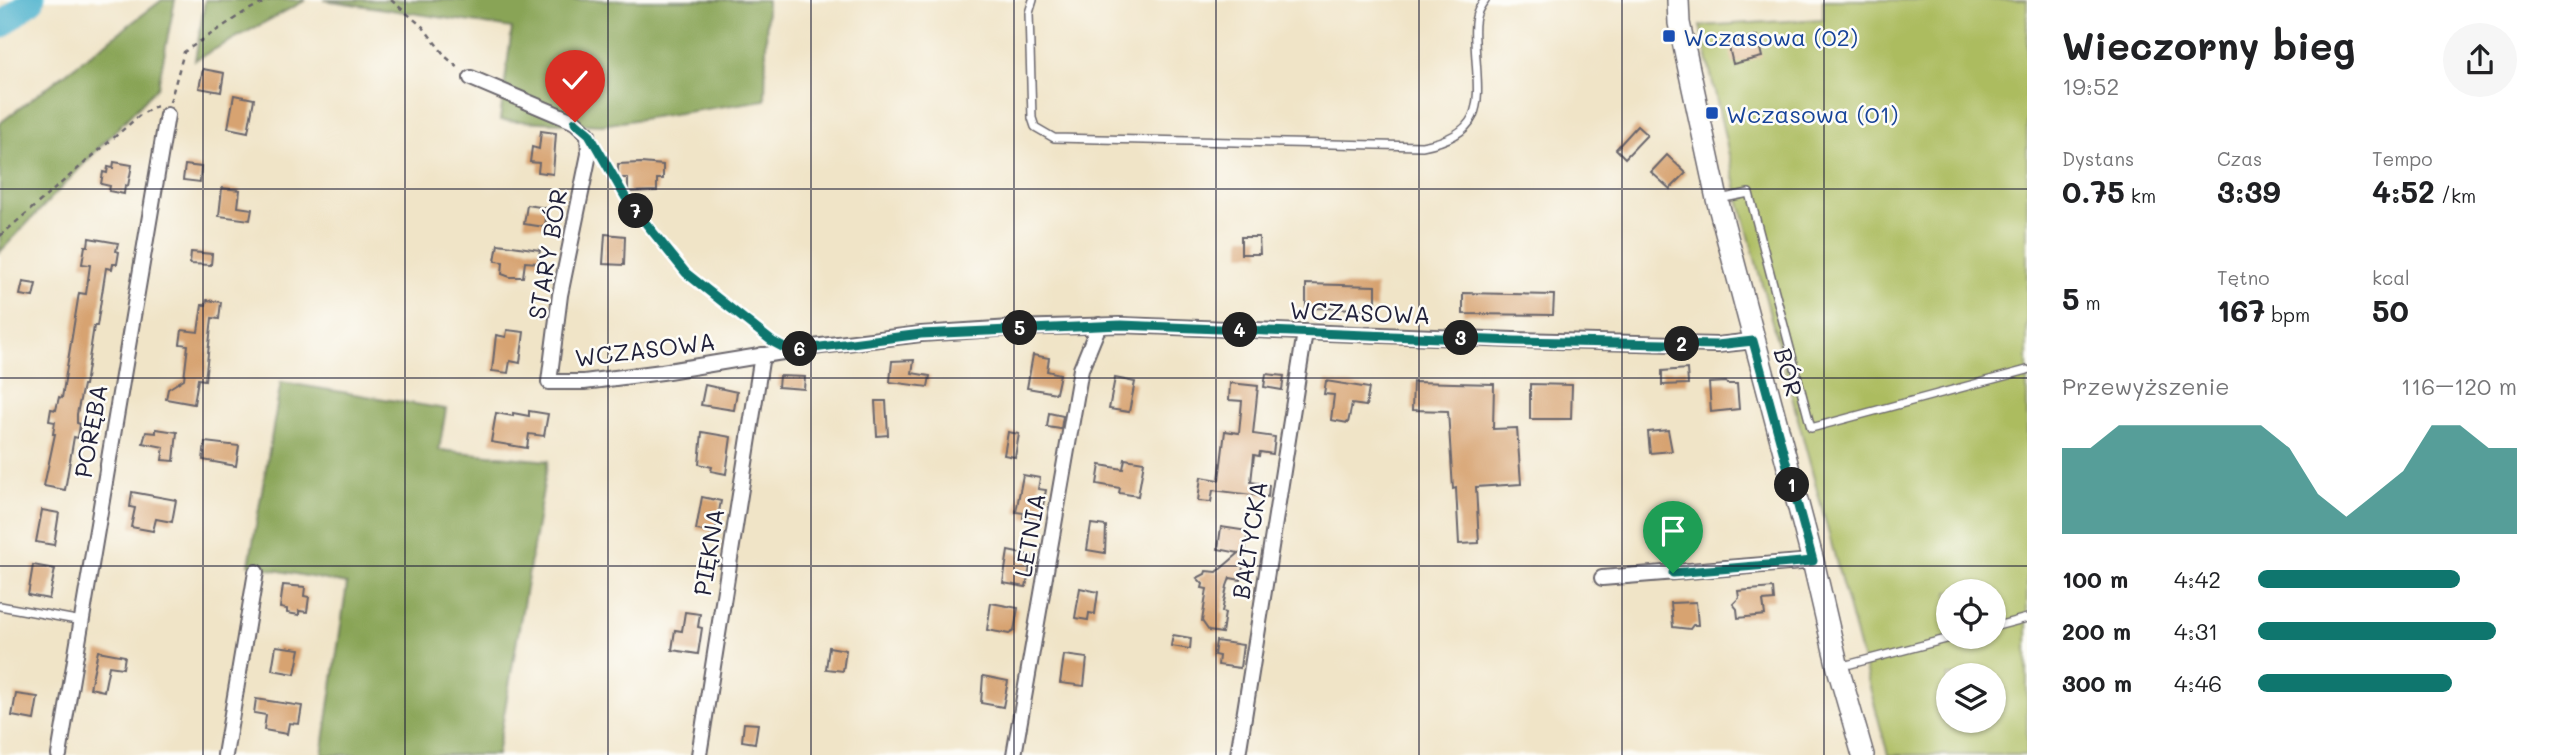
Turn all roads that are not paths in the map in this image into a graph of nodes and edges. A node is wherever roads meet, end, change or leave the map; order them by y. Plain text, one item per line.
1 (1033, 0) edge
2 (1485, 0) edge
3 (1678, 0) edge
4 (471, 78) road end
5 (167, 115) road end
6 (1717, 199) junction
7 (1099, 326) junction
8 (1305, 332) junction
9 (1753, 341) junction
10 (762, 355) junction
11 (2027, 370) edge
12 (549, 382) joint
13 (1813, 561) junction
14 (256, 572) dead end
15 (1602, 578) dead end
16 (0, 606) edge
17 (2027, 618) edge
18 (82, 621) junction
19 (2006, 624) edge
20 (1936, 642) edge
21 (1838, 667) junction
22 (59, 755) edge
23 (225, 755) edge
24 (699, 755) edge
25 (1014, 755) edge
26 (1238, 755) edge
27 (1863, 755) edge

1 - 2 lane
3 - 6 street, BÓR
4 - 12 street, STARY BÓR
5 - 18 street, PORĘBA
6 - 9 street, BÓR
6 - 11 lane
7 - 8 street, WCZASOWA
7 - 10 street, WCZASOWA
7 - 25 street, LETNIA
8 - 9 street, WCZASOWA
8 - 26 street, BAŁTYCKA
9 - 13 street, BÓR
10 - 12 street, WCZASOWA
10 - 24 street, PIĘKNA
13 - 15 street
13 - 21 street, BÓR
14 - 23 street
16 - 18 lane
17 - 19 lane
18 - 22 street, PORĘBA
20 - 21 lane
21 - 27 street, BÓR

